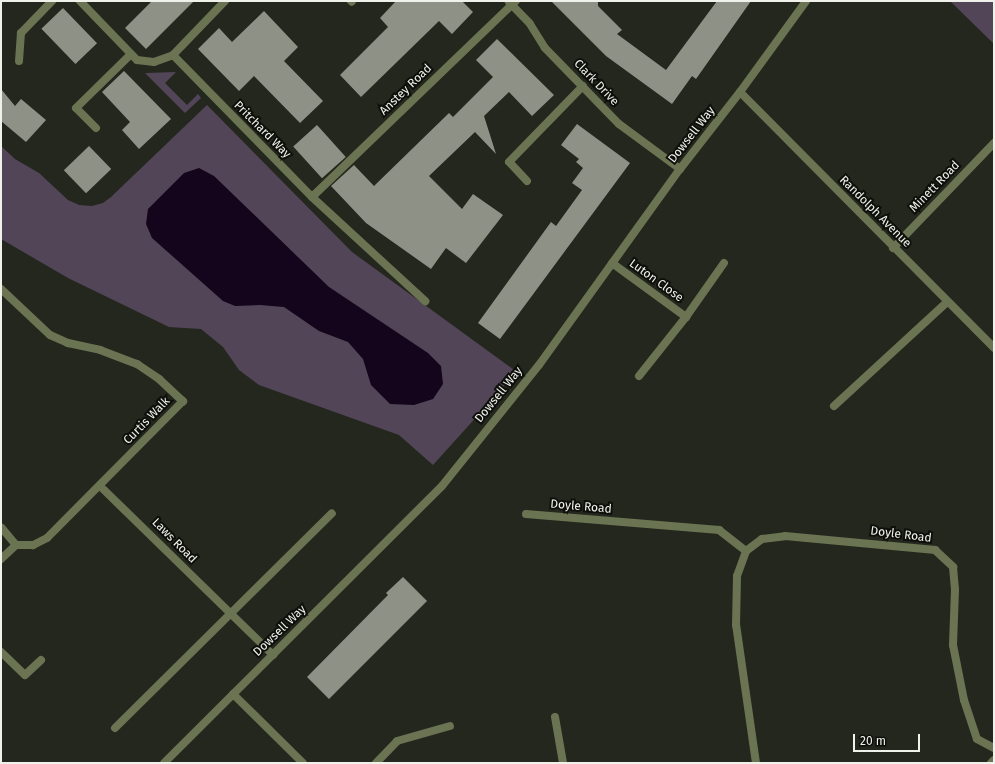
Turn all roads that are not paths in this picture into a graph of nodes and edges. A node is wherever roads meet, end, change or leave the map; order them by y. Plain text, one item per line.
1 (52, 1) edge
2 (80, 1) edge
3 (225, 1) edge
4 (806, 1) edge
5 (512, 2) edge
6 (131, 54) junction
7 (173, 55) junction
8 (19, 61) dead end
9 (582, 86) junction
10 (740, 92) junction
11 (96, 128) dead end
12 (994, 144) edge
13 (680, 169) junction
14 (527, 181) dead end
15 (312, 197) junction
16 (893, 248) junction
17 (612, 263) junction
18 (724, 263) dead end
19 (1, 289) edge
20 (425, 301) dead end
21 (947, 302) junction
22 (686, 317) junction
23 (994, 348) edge
24 (639, 376) dead end
25 (834, 406) dead end
26 (100, 486) junction
27 (332, 513) dead end
28 (526, 514) dead end
29 (1, 527) edge
30 (16, 545) junction
31 (746, 551) junction
32 (1, 559) edge
33 (230, 614) junction
34 (1, 652) edge
35 (273, 655) junction
36 (41, 660) dead end
37 (233, 694) junction
38 (555, 716) dead end
39 (450, 726) dead end
40 (115, 728) dead end
41 (994, 748) edge
42 (994, 760) edge
43 (164, 763) edge
44 (303, 763) edge
45 (376, 763) edge
46 (563, 763) edge
47 (756, 763) edge
48 (991, 763) edge

1 - 8 street
2 - 6 street
3 - 7 street
4 - 10 street, Dowsell Way
5 - 9 street, Clark Drive
5 - 15 street, Anstey Road
6 - 7 street
6 - 11 street
7 - 15 street, Pritchard Way
9 - 13 street, Clark Drive
9 - 14 street
10 - 13 street, Dowsell Way
10 - 16 street, Randolph Avenue
12 - 16 street, Minett Road
13 - 17 street, Dowsell Way
15 - 20 street, Pritchard Way
16 - 21 street, Randolph Avenue
17 - 22 street, Luton Close
17 - 35 street, Dowsell Way
18 - 22 street, Luton Close
19 - 26 street, Curtis Walk
21 - 23 street, Randolph Avenue
21 - 25 street
22 - 24 street, Luton Close
26 - 30 street, Curtis Walk
26 - 33 street, Laws Road
27 - 33 street
28 - 31 street, Doyle Road
29 - 30 street
30 - 32 street
31 - 41 street, Doyle Road
31 - 47 street
33 - 35 street, Laws Road
33 - 40 street
34 - 36 street
35 - 37 street, Dowsell Way
37 - 43 street, Dowsell Way
37 - 44 street
38 - 46 street
39 - 45 street
42 - 48 street

